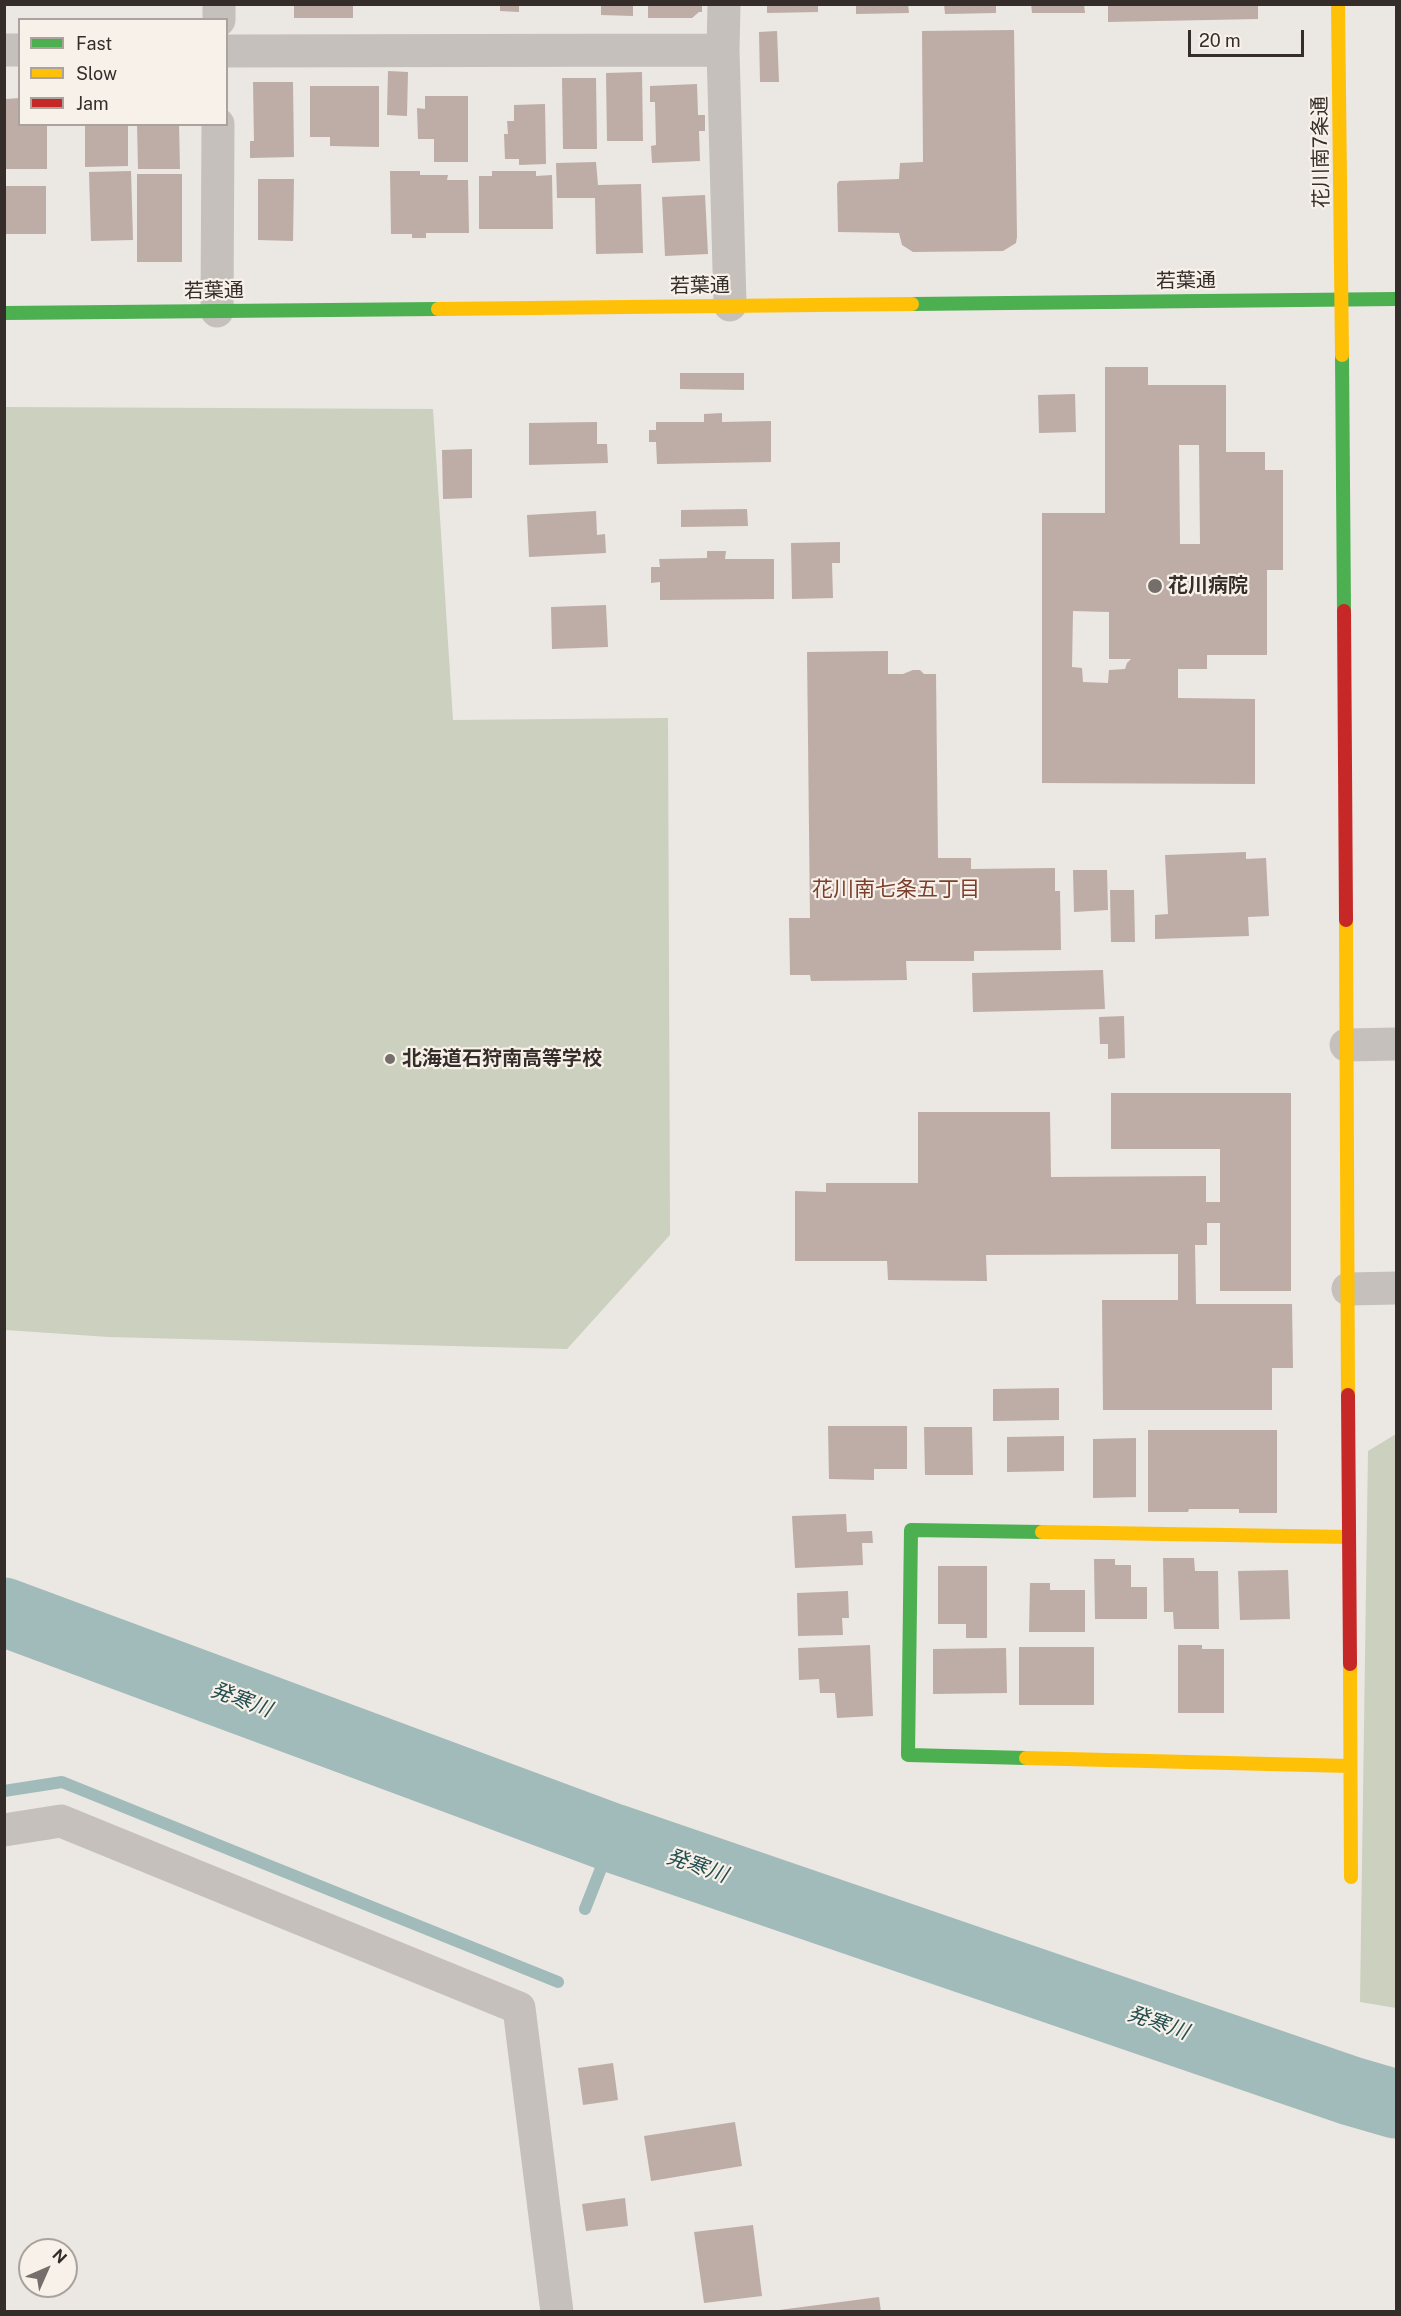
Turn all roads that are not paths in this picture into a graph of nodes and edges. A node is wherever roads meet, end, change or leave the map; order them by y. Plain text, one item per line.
1 (724, 4) edge
2 (1338, 4) edge
3 (723, 50) junction
4 (228, 51) edge
5 (218, 126) edge
6 (1342, 299) junction
7 (1396, 299) edge
8 (730, 305) junction
9 (217, 311) junction
10 (4, 313) edge
11 (1396, 1044) edge
12 (1346, 1045) junction
13 (1348, 1288) junction
14 (1396, 1288) edge
15 (1349, 1537) junction
16 (1350, 1766) junction
17 (4, 1830) edge
18 (1351, 1877) dead end
19 (557, 2312) edge

1 - 3 street
2 - 6 street, 花川南7条通
3 - 4 street
3 - 8 street
5 - 9 street
6 - 7 street, 若葉通
6 - 8 street, 若葉通
6 - 12 street, 花川南7条通
8 - 9 street, 若葉通
9 - 10 street, 若葉通
11 - 12 street
12 - 13 street, 花川南7条通
13 - 14 street
13 - 15 street, 花川南7条通
15 - 16 street, 花川南7条通
15 - 16 street
16 - 18 street, 花川南7条通
17 - 19 street

